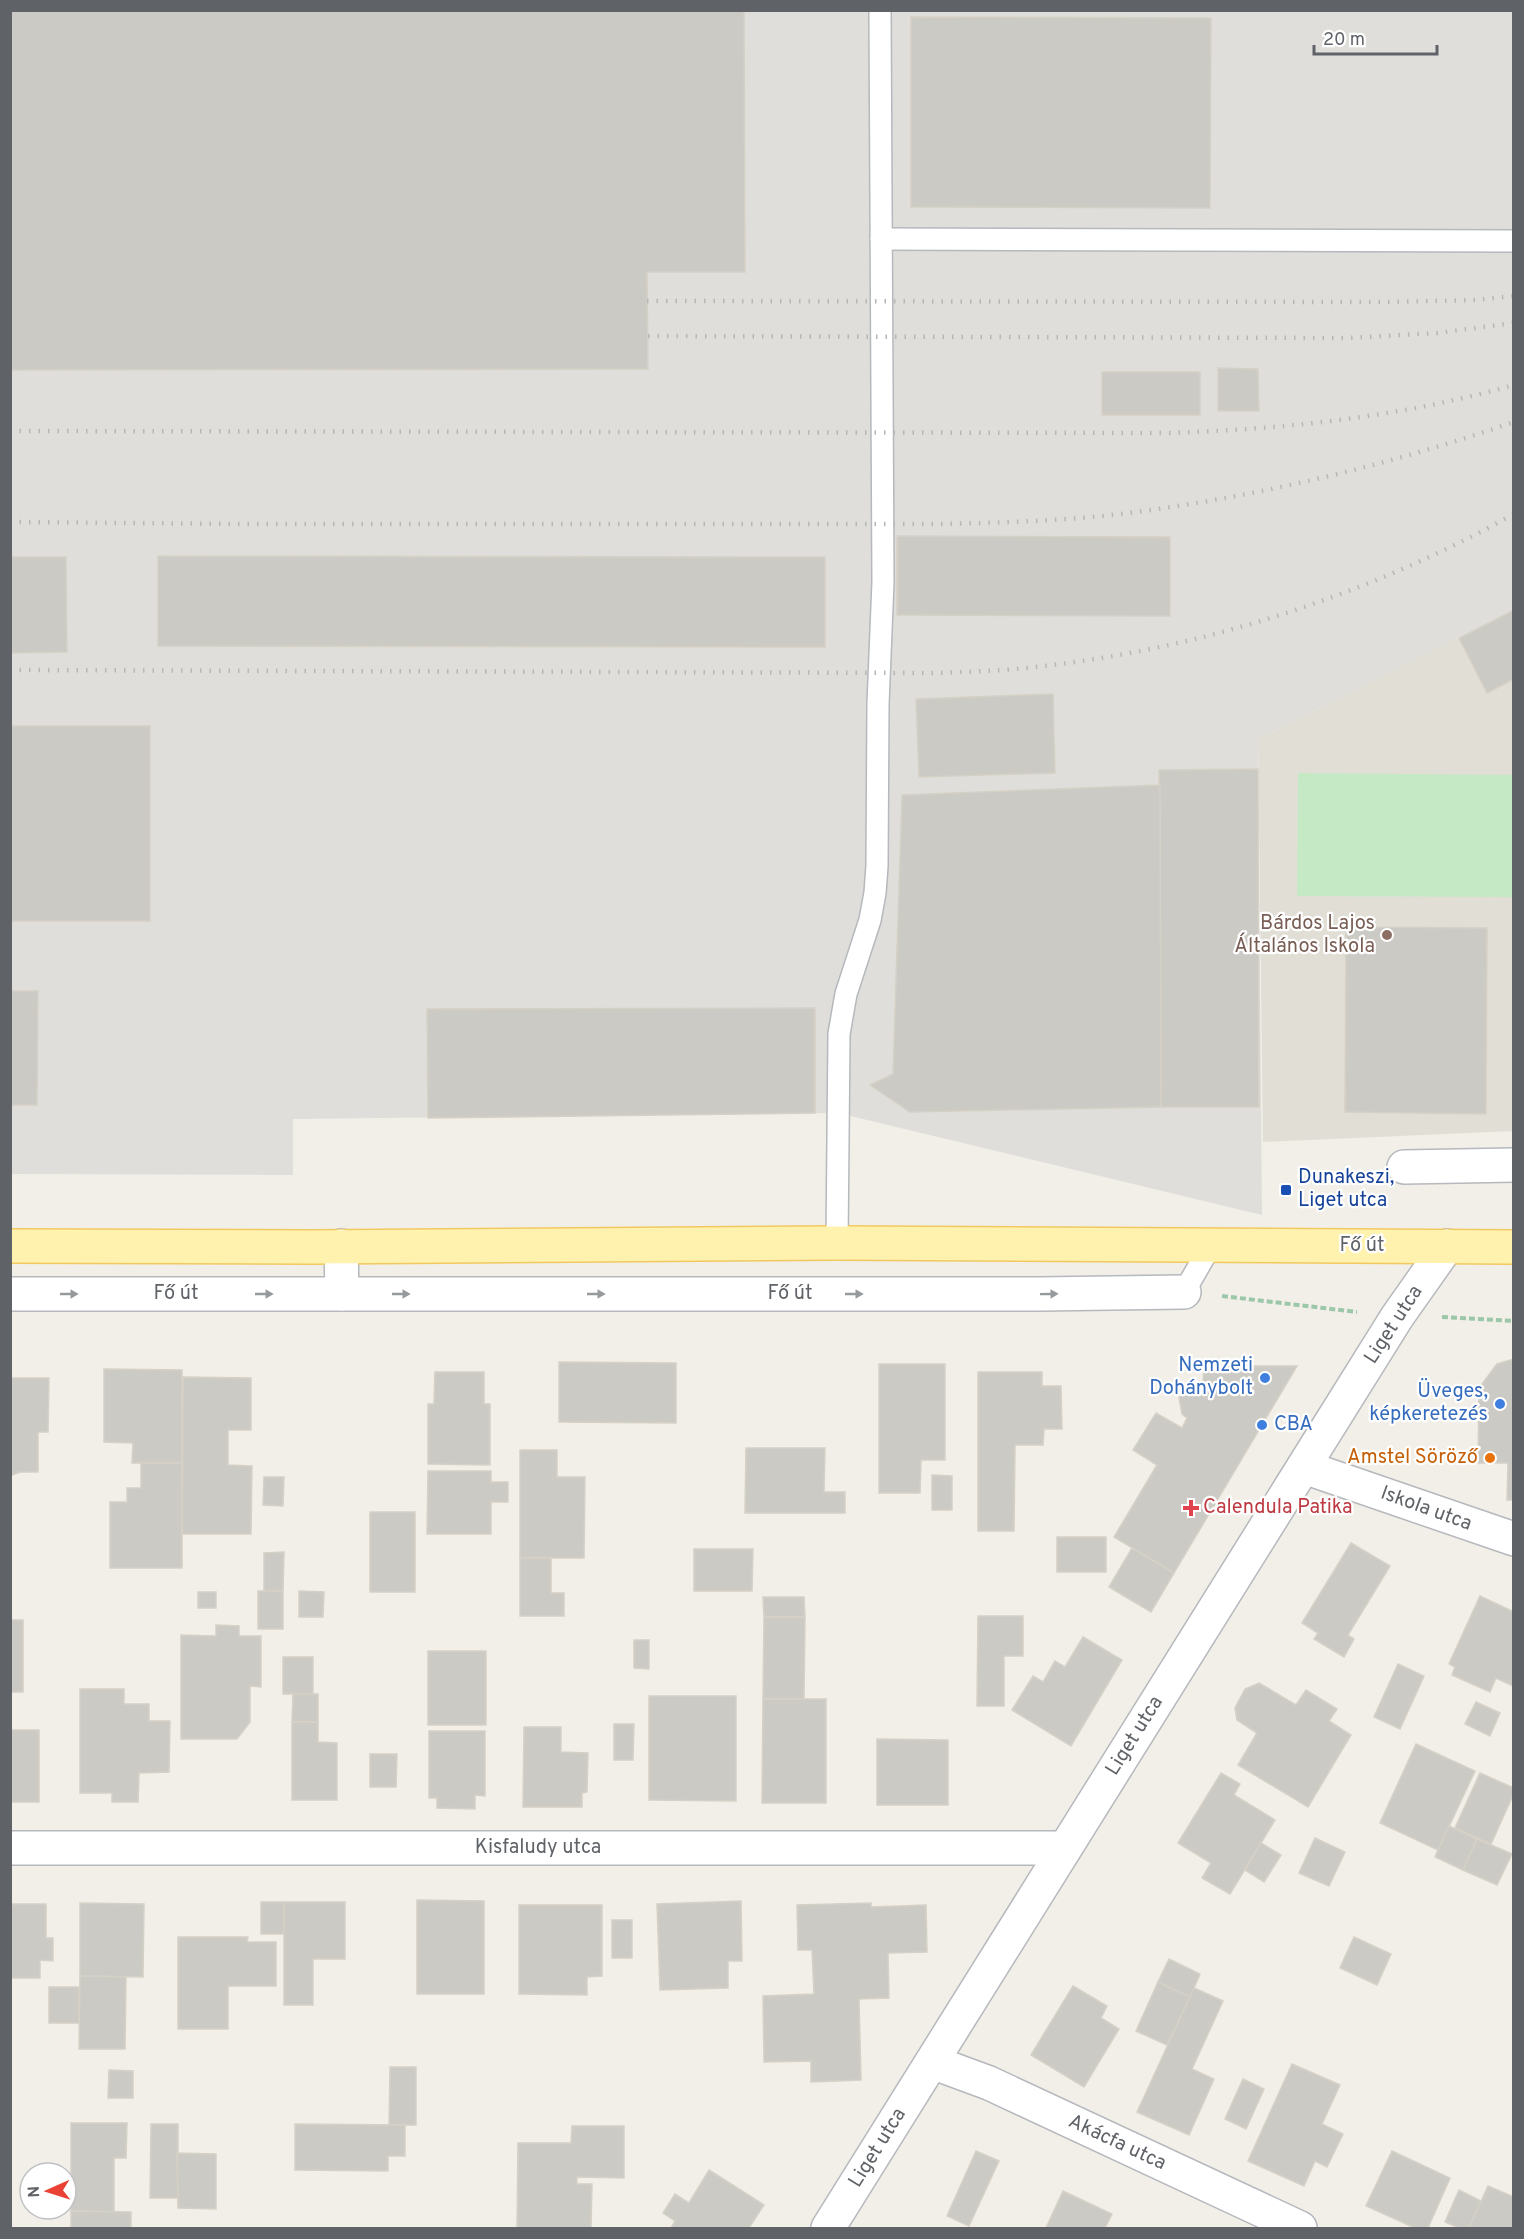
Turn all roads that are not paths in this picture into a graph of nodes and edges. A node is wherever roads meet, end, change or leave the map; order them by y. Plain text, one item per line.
1 (880, 10) edge
2 (881, 239) junction
3 (1514, 241) edge
4 (1514, 1165) edge
5 (1404, 1167) dead end
6 (837, 1243) junction
7 (1211, 1245) junction
8 (10, 1246) edge
9 (341, 1246) junction
10 (1447, 1246) junction
11 (1514, 1247) edge
12 (1184, 1292) joint
13 (10, 1294) edge
14 (342, 1294) junction
15 (1304, 1467) junction
16 (1514, 1539) edge
17 (10, 1848) edge
18 (1065, 1848) junction
19 (932, 2062) junction
20 (828, 2229) edge
21 (1300, 2229) edge

1 - 2 lane
2 - 3 lane
2 - 6 lane
4 - 5 street
6 - 7 main road, Fő út
6 - 9 main road, Fő út
7 - 10 main road, Fő út
7 - 12 lane
8 - 9 main road, Fő út
9 - 14 street
10 - 11 main road, Fő út
10 - 15 street, Liget utca
14 -> 12 street, Fő út
13 -> 14 street, Fő út
15 - 16 street, Iskola utca
15 - 18 street, Liget utca
17 - 18 street, Kisfaludy utca
18 - 19 street, Liget utca
19 - 20 street, Liget utca
19 - 21 street, Akácfa utca

